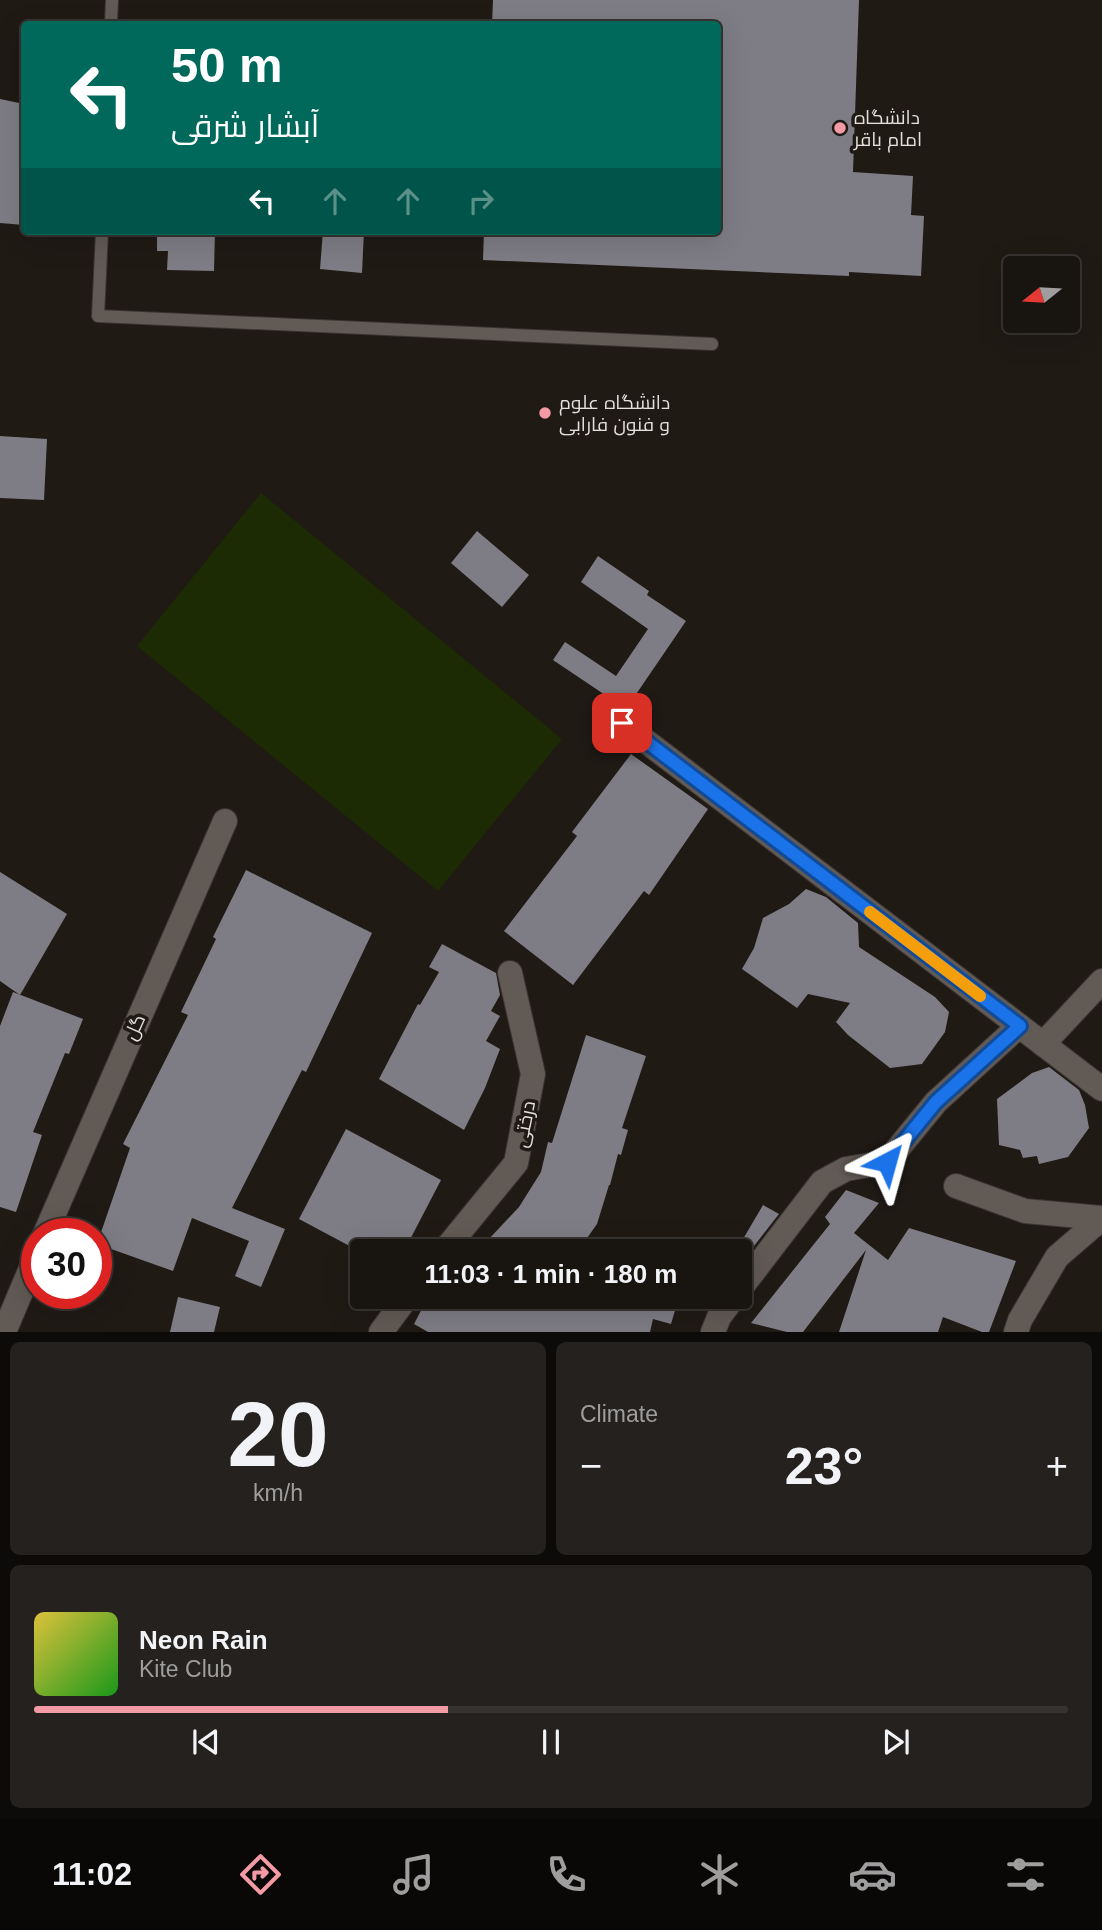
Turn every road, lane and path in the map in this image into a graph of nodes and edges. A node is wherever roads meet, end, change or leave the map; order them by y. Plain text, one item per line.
1 (112, 0) edge
2 (111, 21) edge
3 (102, 235) edge
4 (712, 344) dead end
5 (622, 723) dead end
6 (225, 821) dead end
7 (510, 973) dead end
8 (1102, 981) edge
9 (1020, 1026) junction
10 (1043, 1044) junction
11 (1102, 1089) edge
12 (956, 1186) dead end
13 (52, 1218) edge
14 (1102, 1218) edge
15 (454, 1239) edge
16 (752, 1273) edge
17 (21, 1292) edge
18 (398, 1309) edge
19 (725, 1309) edge
20 (4, 1332) edge
21 (380, 1332) edge
22 (713, 1332) edge
23 (1016, 1332) edge

1 - 2 lane
3 - 4 lane
5 - 9 street
6 - 13 street, گل
7 - 15 street, درختی
8 - 10 street
9 - 10 street
9 - 16 street
10 - 11 street
12 - 14 street
14 - 23 street
17 - 20 street
18 - 21 street
19 - 22 street

